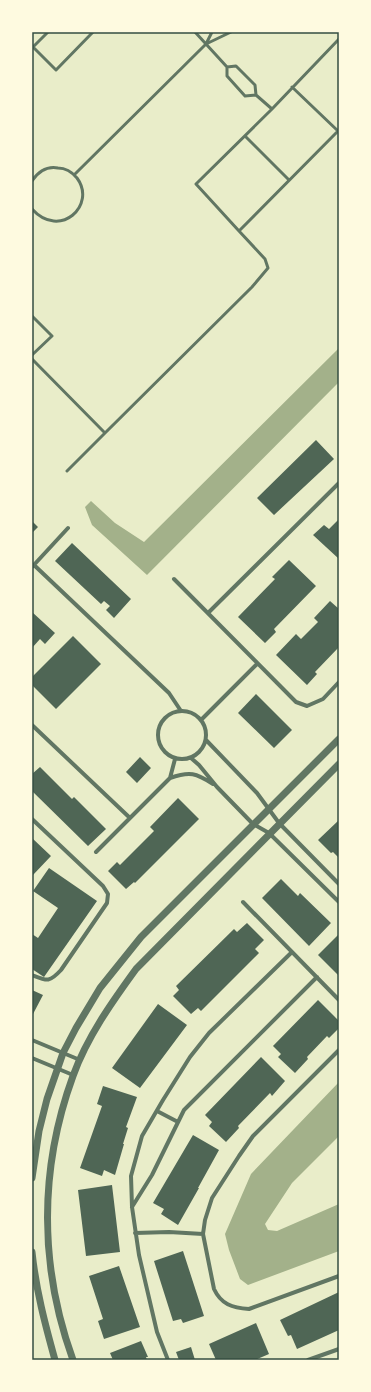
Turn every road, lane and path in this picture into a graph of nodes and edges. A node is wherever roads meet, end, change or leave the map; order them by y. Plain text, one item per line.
1 (48, 32) edge
2 (93, 32) edge
3 (195, 32) edge
4 (212, 32) edge
5 (231, 32) edge
6 (339, 38) edge
7 (206, 44) junction
8 (33, 47) edge
9 (227, 67) junction
10 (292, 88) junction
11 (256, 95) junction
12 (272, 109) junction
13 (338, 131) edge
14 (245, 136) junction
15 (32, 171) edge
16 (36, 175) junction
17 (74, 175) junction
18 (289, 180) junction
19 (32, 181) edge
20 (32, 209) edge
21 (239, 231) junction
22 (32, 316) edge
23 (32, 356) edge
24 (32, 359) edge
25 (105, 433) junction
26 (67, 470) dead end
27 (339, 483) edge
28 (68, 528) dead end
29 (33, 566) edge
30 (174, 579) dead end
31 (208, 613) junction
32 (257, 664) junction
33 (339, 682) edge
34 (181, 711) junction
35 (201, 720) junction
36 (32, 725) edge
37 (339, 739) edge
38 (206, 740) junction
39 (191, 758) junction
40 (175, 759) junction
41 (339, 764) edge
42 (170, 778) junction
43 (217, 787) junction
44 (269, 809) junction
45 (130, 818) junction
46 (32, 819) edge
47 (254, 824) junction
48 (279, 824) junction
49 (270, 833) junction
50 (96, 852) dead end
51 (339, 884) edge
52 (243, 902) dead end
53 (339, 902) edge
54 (292, 952) junction
55 (32, 975) edge
56 (317, 978) junction
57 (339, 1000) edge
58 (32, 1040) edge
59 (339, 1050) edge
60 (63, 1053) junction
61 (32, 1058) edge
62 (80, 1060) junction
63 (57, 1069) junction
64 (73, 1075) junction
65 (157, 1111) junction
66 (178, 1122) junction
67 (32, 1178) edge
68 (132, 1207) junction
69 (135, 1233) junction
70 (203, 1234) junction
71 (32, 1252) edge
72 (339, 1276) edge
73 (339, 1349) edge
74 (55, 1360) edge
75 (74, 1360) edge
76 (168, 1360) edge
77 (308, 1360) edge

1 - 8 lane
2 - 8 lane
3 - 7 lane
4 - 7 lane
5 - 7 lane
6 - 10 lane
7 - 9 lane
7 - 17 lane
9 - 11 lane
9 - 11 lane
10 - 12 lane
10 - 13 lane
11 - 12 lane
12 - 14 lane
13 - 18 lane
14 - 18 lane
14 - 21 lane
15 - 16 lane
16 - 17 lane
16 - 19 lane
17 - 20 lane
18 - 21 lane
21 - 25 lane
22 - 23 lane
24 - 25 lane
25 - 26 lane
27 - 31 street
28 - 29 street
29 - 34 street
30 - 31 street
31 - 32 street
32 - 33 street
32 - 35 street
34 - 35 street
34 - 40 street
35 - 38 street
36 - 45 street
37 - 44 street
38 - 39 street
38 - 44 street
39 - 40 street
39 - 43 street
40 - 42 street
41 - 48 street
42 - 43 street
42 - 45 street
43 - 47 street
44 - 47 street
44 - 48 street
45 - 50 street
46 - 55 street
47 - 49 street
47 - 60 street
48 - 49 street
48 - 51 street
49 - 53 street
49 - 62 street
52 - 54 street
54 - 56 street
54 - 65 street
56 - 57 street
56 - 66 street
58 - 60 street
59 - 70 street
60 - 62 street
60 - 63 street
61 - 63 street
62 - 64 street
63 - 64 street
63 - 67 street
64 - 75 street
65 - 66 street
65 - 68 street
66 - 68 street
68 - 69 street
69 - 70 street
69 - 76 street
70 - 72 street
71 - 74 street
73 - 77 street

